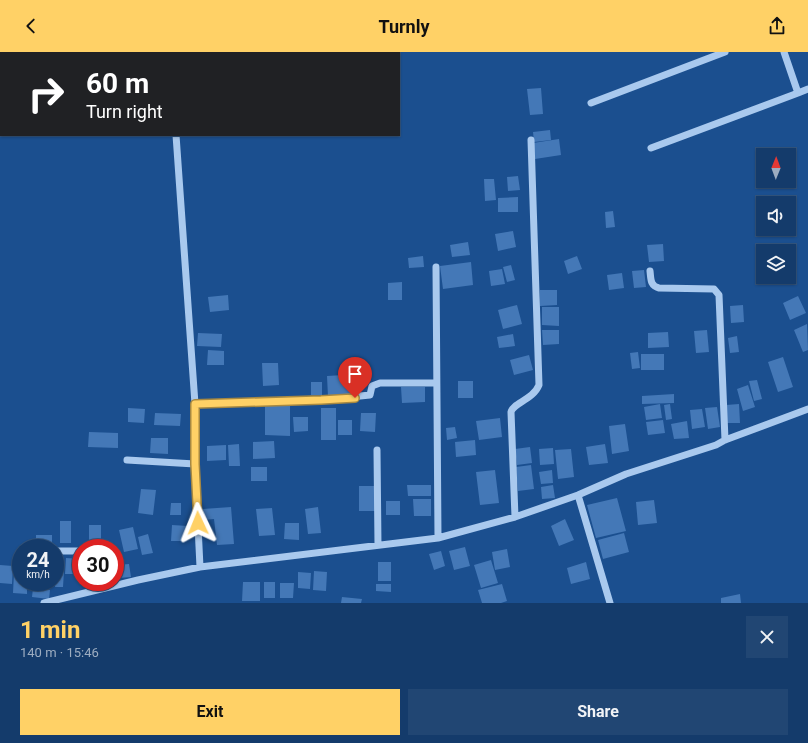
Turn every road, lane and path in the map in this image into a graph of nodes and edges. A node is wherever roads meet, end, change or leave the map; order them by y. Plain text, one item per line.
1 (725, 52) edge
2 (784, 52) edge
3 (808, 89) edge
4 (798, 93) junction
5 (591, 103) dead end
6 (176, 136) edge
7 (531, 140) dead end
8 (651, 148) dead end
9 (436, 267) dead end
10 (650, 271) dead end
11 (436, 383) junction
12 (195, 404) junction
13 (808, 409) edge
14 (725, 440) junction
15 (377, 450) dead end
16 (127, 460) dead end
17 (195, 464) junction
18 (578, 495) junction
19 (515, 517) junction
20 (438, 538) junction
21 (378, 545) junction
22 (200, 567) junction
23 (124, 581) edge
24 (83, 591) edge
25 (44, 603) edge
26 (610, 603) edge

1 - 5 street
2 - 4 street
3 - 4 street
4 - 8 street
6 - 12 street
7 - 19 street
9 - 11 street
10 - 14 street
11 - 12 street
11 - 20 street
12 - 17 street
13 - 14 street
14 - 18 street
15 - 21 street
16 - 17 street
17 - 22 street
18 - 19 street
18 - 26 street
19 - 20 street
20 - 21 street
21 - 22 street
22 - 23 street
24 - 25 street

